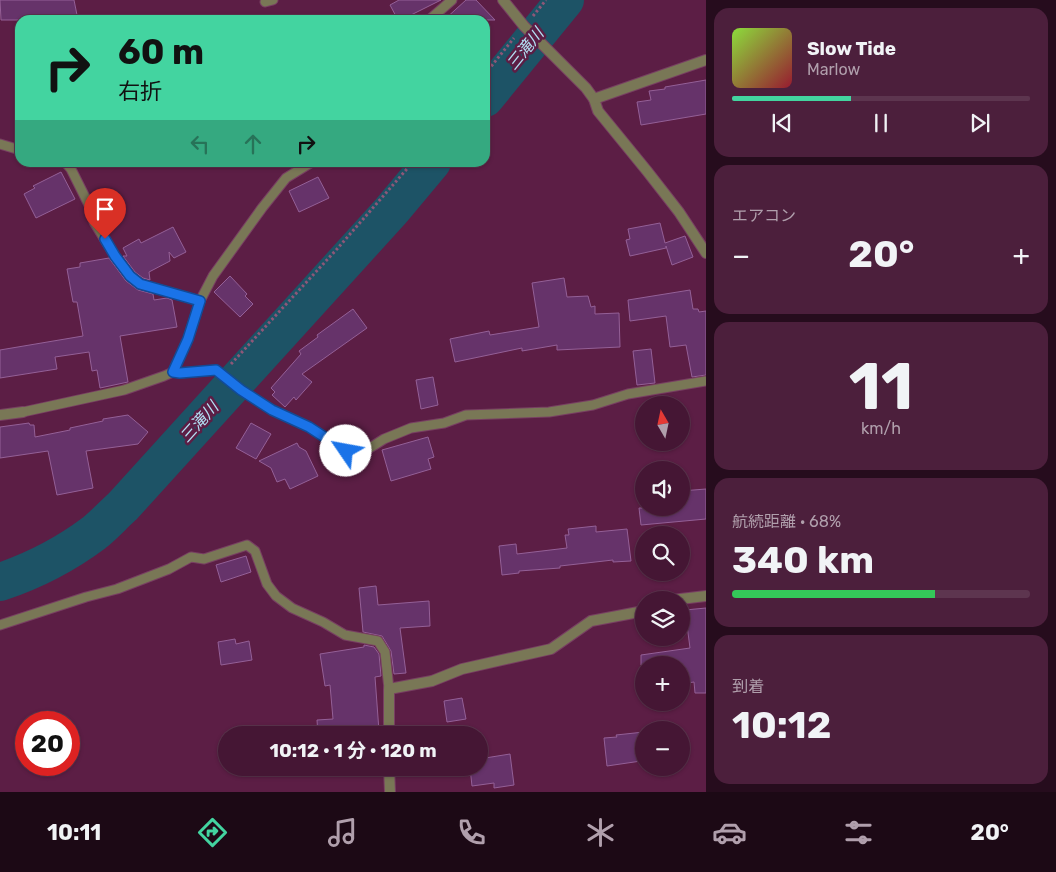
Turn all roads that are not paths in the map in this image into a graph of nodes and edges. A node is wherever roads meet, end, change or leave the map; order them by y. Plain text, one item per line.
1 (452, 0) edge
2 (503, 0) edge
3 (435, 15) edge
4 (706, 60) edge
5 (594, 98) junction
6 (0, 144) edge
7 (15, 148) edge
8 (69, 167) edge
9 (304, 167) edge
10 (706, 253) edge
11 (200, 301) junction
12 (173, 372) junction
13 (706, 381) edge
14 (23, 412) joint
15 (0, 415) edge
16 (706, 596) edge
17 (690, 598) edge
18 (635, 613) edge
19 (0, 625) edge
20 (389, 689) junction
21 (389, 726) edge
22 (390, 776) edge
23 (390, 792) edge

1 - 3 lane
2 - 5 street
4 - 5 street
5 - 10 street
6 - 7 lane
8 - 11 lane
9 - 11 lane
11 - 12 lane
12 - 13 lane
12 - 14 lane
14 - 15 street
16 - 17 street
18 - 20 street
19 - 20 lane
20 - 21 street
22 - 23 street

